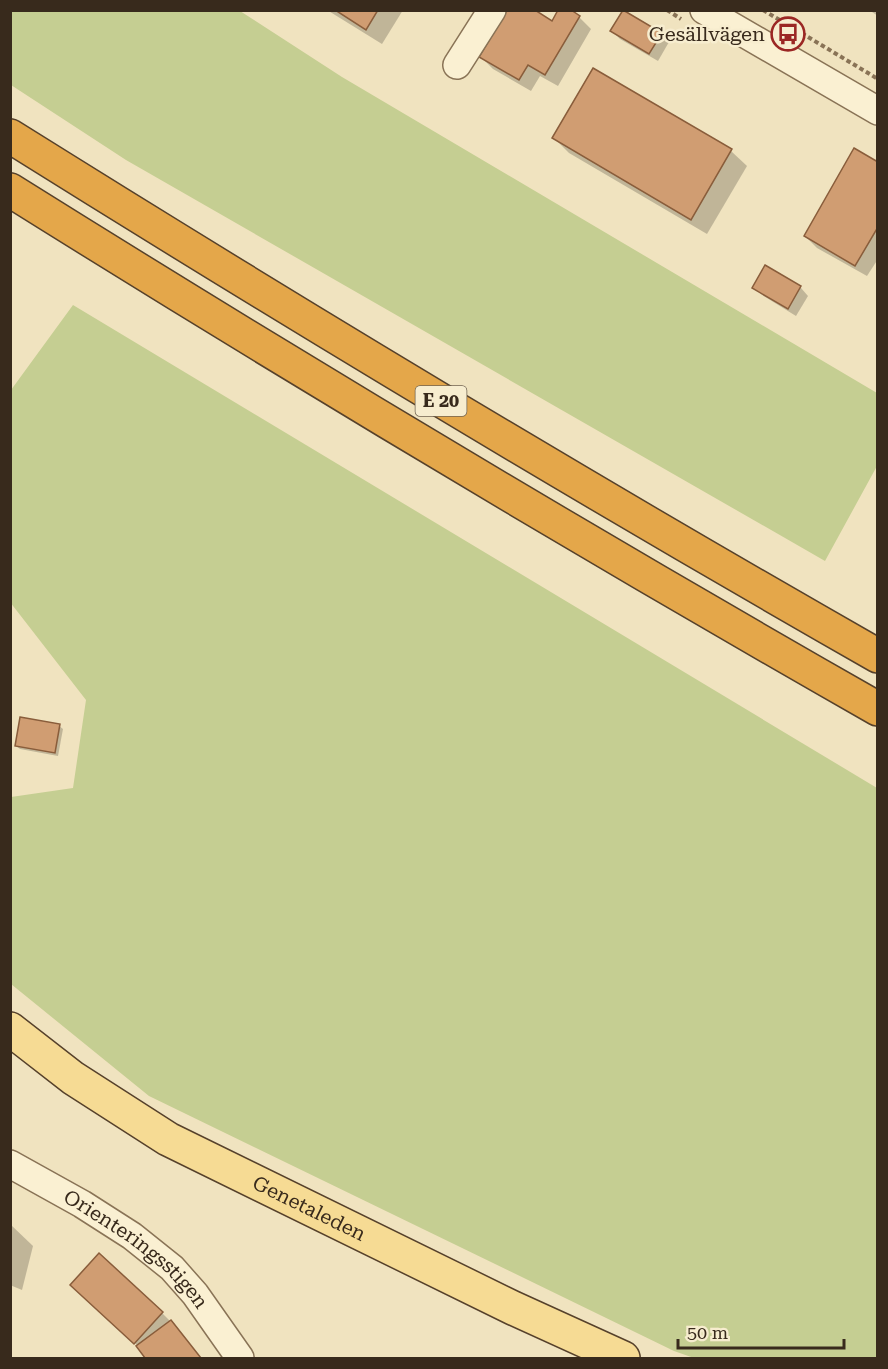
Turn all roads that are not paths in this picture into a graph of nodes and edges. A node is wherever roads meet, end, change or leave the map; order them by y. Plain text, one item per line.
1 (492, 10) edge
2 (718, 14) edge
3 (457, 65) dead end
4 (878, 111) edge
5 (10, 136) edge
6 (10, 190) edge
7 (878, 656) edge
8 (878, 709) edge
9 (10, 1029) edge
10 (10, 1164) edge
11 (240, 1359) edge
12 (623, 1359) edge

1 - 3 street
2 - 4 street
5 - 7 highway, E 20
6 - 8 highway, E 20
9 - 12 main road, Genetaleden
10 - 11 street, Orienteringsstigen

